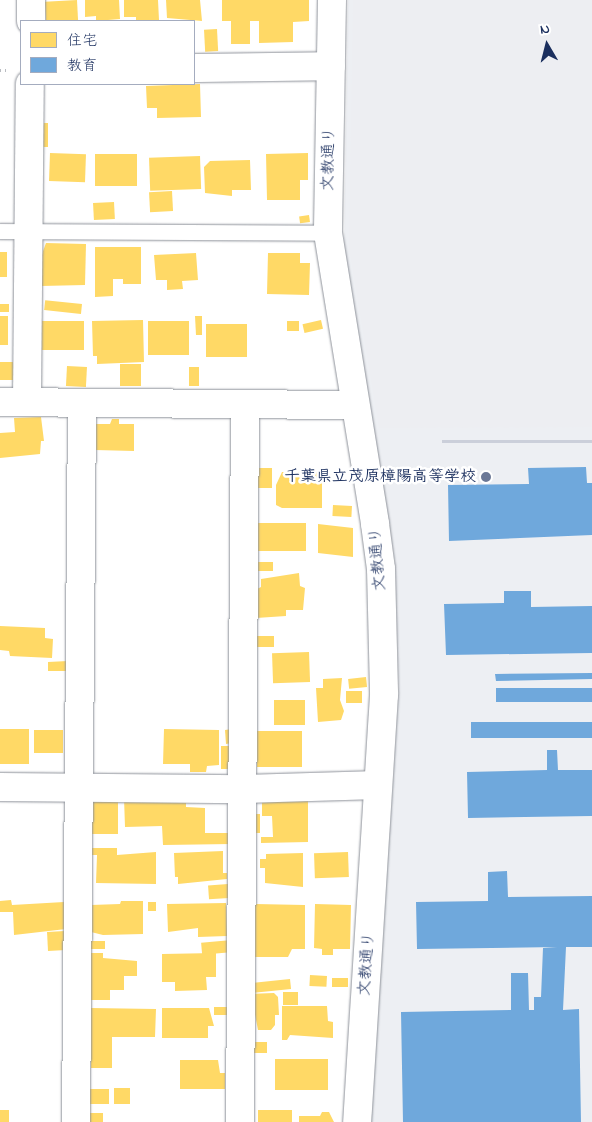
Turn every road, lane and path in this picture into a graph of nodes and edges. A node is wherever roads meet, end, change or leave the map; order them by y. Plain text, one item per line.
1 (31, 0) edge
2 (332, 0) edge
3 (31, 20) edge
4 (331, 66) junction
5 (195, 68) edge
6 (30, 85) edge
7 (0, 231) edge
8 (27, 231) junction
9 (328, 233) junction
10 (0, 402) edge
11 (27, 402) junction
12 (82, 403) junction
13 (246, 404) junction
14 (355, 405) junction
15 (378, 785) junction
16 (0, 787) edge
17 (78, 788) junction
18 (244, 789) junction
19 (76, 1122) edge
20 (240, 1122) edge
21 (357, 1122) edge

1 - 3 street
2 - 4 street, 文教通り
4 - 5 street
4 - 9 street, 文教通り
6 - 8 street
7 - 8 lane
8 - 9 lane
8 - 11 street
9 - 14 street, 文教通り
10 - 11 street
11 - 12 street
12 - 13 street
12 - 17 street
13 - 14 street
13 - 18 street
14 - 15 street, 文教通り
15 - 18 street
15 - 21 street, 文教通り
16 - 17 street
17 - 18 street
17 - 19 street
18 - 20 street

